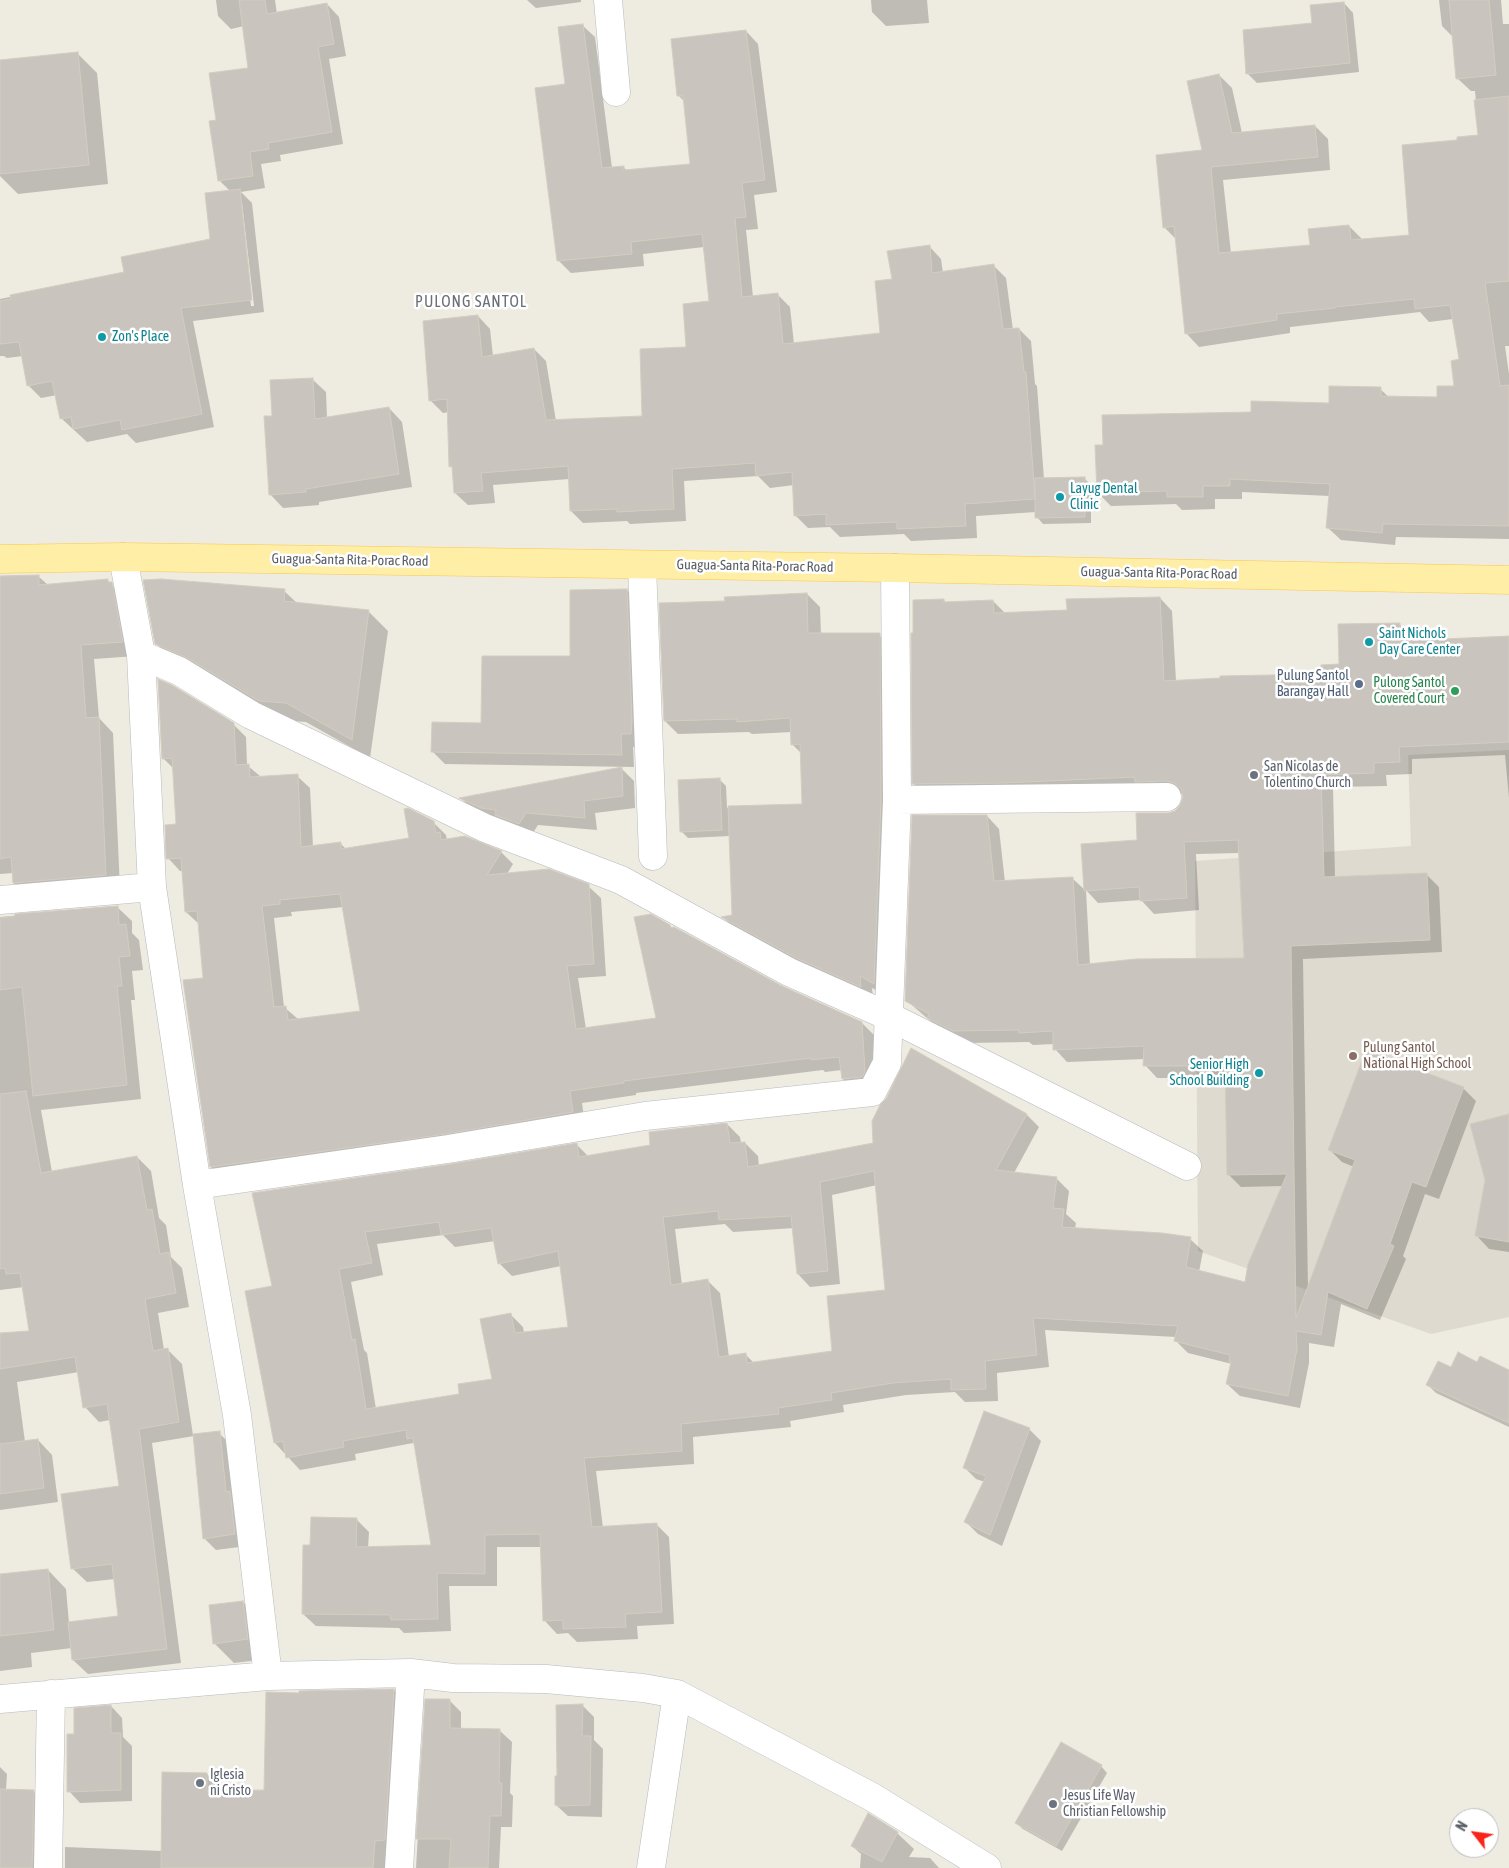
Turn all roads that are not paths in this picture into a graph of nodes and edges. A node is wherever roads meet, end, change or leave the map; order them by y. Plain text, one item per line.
1 (608, 0) edge
2 (616, 92) dead end
3 (123, 557) junction
4 (0, 559) edge
5 (642, 564) junction
6 (895, 568) junction
7 (1509, 580) edge
8 (140, 655) junction
9 (1167, 797) dead end
10 (897, 800) junction
11 (653, 856) dead end
12 (152, 887) junction
13 (0, 900) edge
14 (888, 1016) junction
15 (1187, 1166) dead end
16 (197, 1185) junction
17 (411, 1673) junction
18 (268, 1676) junction
19 (51, 1694) junction
20 (677, 1694) junction
21 (0, 1699) edge
22 (48, 1868) edge
23 (399, 1868) edge
24 (651, 1868) edge
25 (988, 1868) edge

1 - 2 street
3 - 4 main road, Guagua-Santa Rita-Porac Road
3 - 5 main road, Guagua-Santa Rita-Porac Road
3 - 8 street
5 - 6 main road, Guagua-Santa Rita-Porac Road
5 - 11 street
6 - 7 main road, Guagua-Santa Rita-Porac Road
6 - 10 street
8 - 12 street
8 - 14 street
9 - 10 street
10 - 14 street
12 - 13 street
12 - 16 street
14 - 15 street
14 - 16 street
16 - 18 street
17 - 18 street
17 - 20 street
17 - 23 street
18 - 19 street
19 - 21 street
19 - 22 street
20 - 24 street
20 - 25 street

